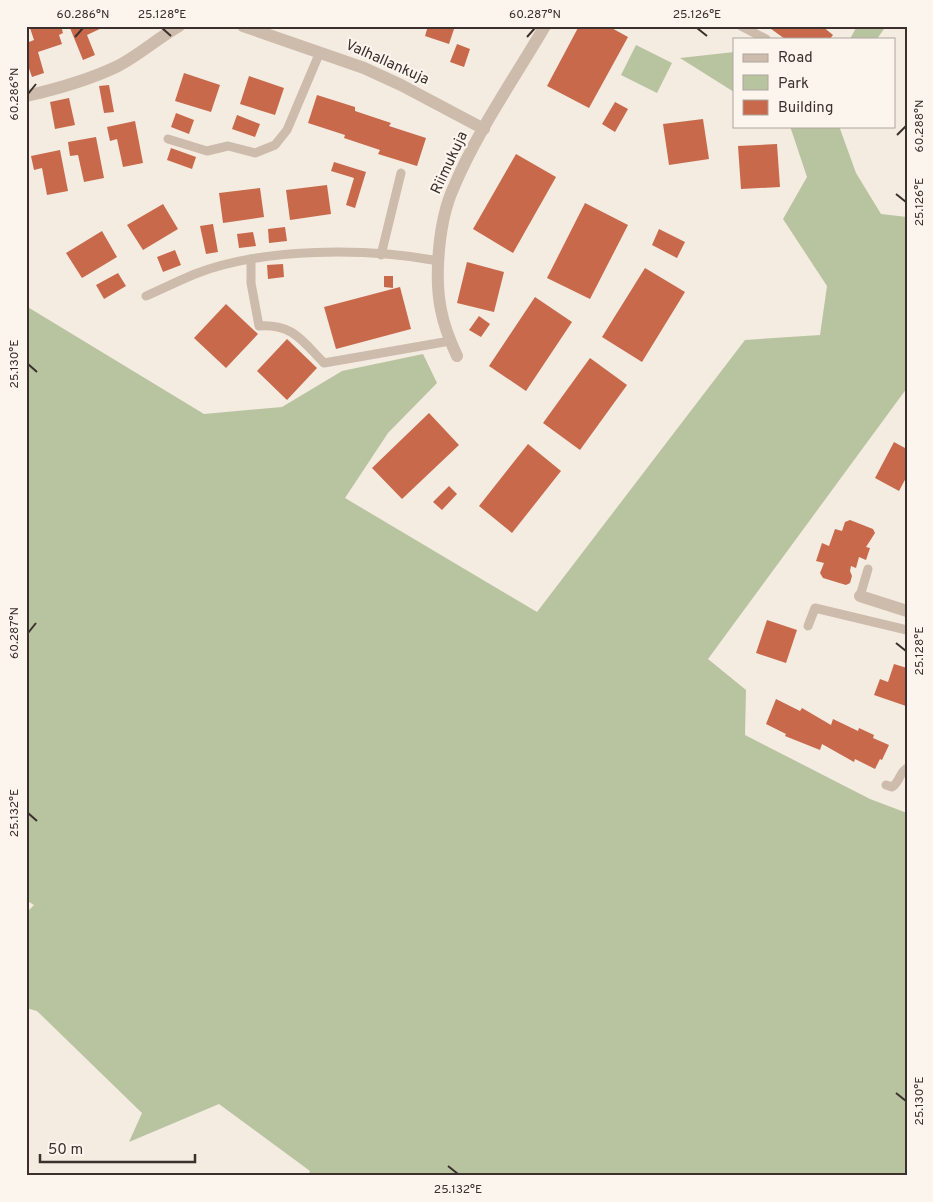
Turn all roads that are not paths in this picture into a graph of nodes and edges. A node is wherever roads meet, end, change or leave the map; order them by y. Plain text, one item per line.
1 (179, 26) edge
2 (243, 26) edge
3 (545, 26) edge
4 (741, 26) edge
5 (764, 38) edge
6 (320, 52) junction
7 (26, 96) edge
8 (484, 129) junction
9 (168, 138) dead end
10 (401, 173) dead end
11 (381, 255) junction
12 (251, 259) junction
13 (439, 261) junction
14 (146, 296) dead end
15 (450, 341) junction
16 (457, 356) dead end
17 (868, 569) dead end
18 (860, 596) joint
19 (907, 611) edge
20 (808, 626) dead end
21 (907, 630) edge
22 (907, 768) edge
23 (886, 785) dead end

1 - 7 street
2 - 6 street, Valhallankuja
3 - 8 street, Riimukuja
4 - 5 lane
6 - 8 street, Valhallankuja
6 - 9 lane
8 - 13 street, Riimukuja
10 - 11 lane
11 - 12 lane
11 - 13 lane
12 - 14 lane
12 - 15 lane
13 - 15 street, Riimukuja
15 - 16 street, Riimukuja
17 - 18 lane
18 - 19 street
20 - 21 lane
22 - 23 lane

